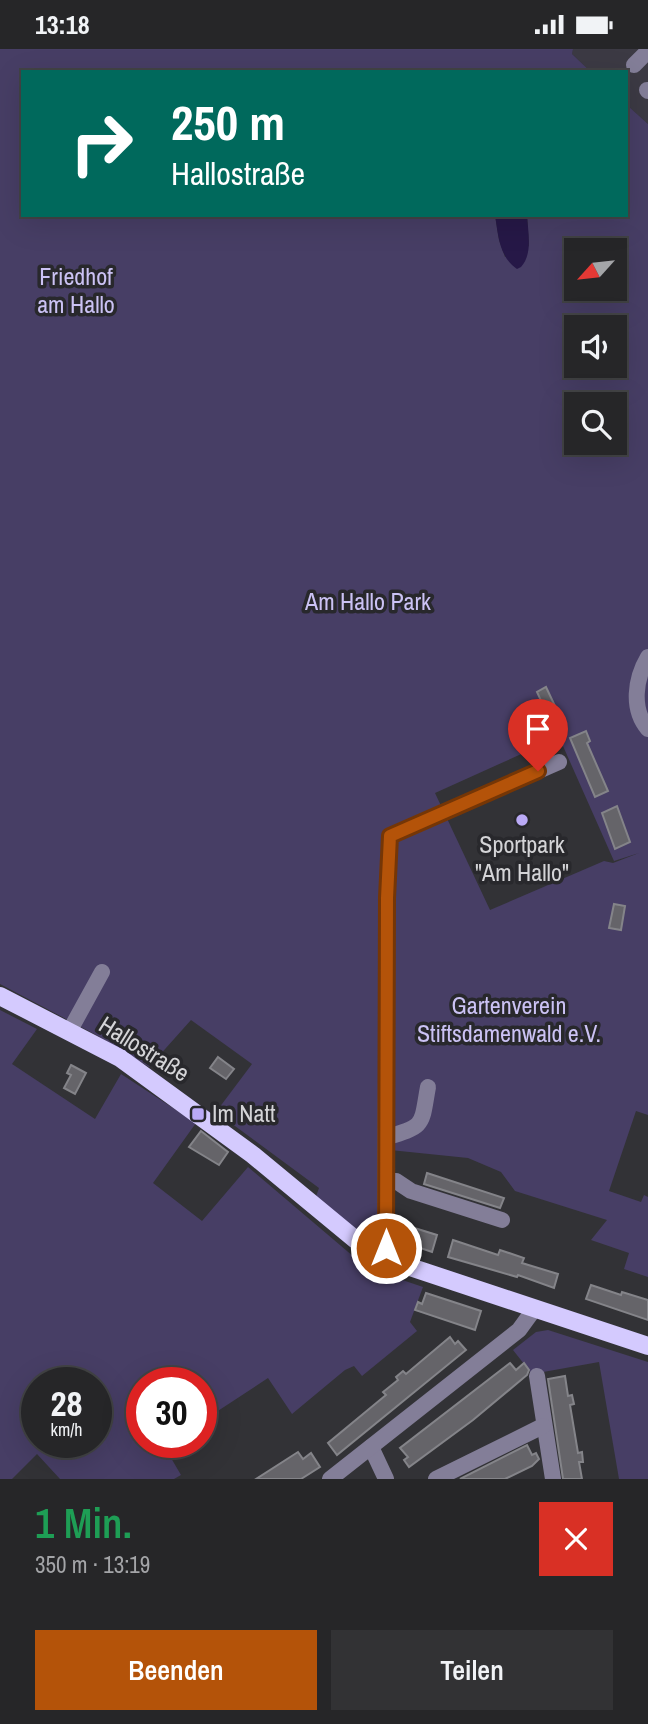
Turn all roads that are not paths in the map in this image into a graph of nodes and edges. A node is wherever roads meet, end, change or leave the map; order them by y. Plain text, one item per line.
1 (648, 51) edge
2 (634, 65) dead end
3 (648, 657) edge
4 (648, 729) edge
5 (559, 762) dead end
6 (102, 972) dead end
7 (0, 996) edge
8 (69, 1032) junction
9 (428, 1087) dead end
10 (387, 1137) junction
11 (386, 1182) junction
12 (502, 1220) dead end
13 (385, 1260) junction
14 (535, 1308) junction
15 (648, 1346) edge
16 (537, 1376) dead end
17 (543, 1426) junction
18 (370, 1447) junction
19 (330, 1479) edge
20 (386, 1479) edge
21 (436, 1479) edge
22 (552, 1479) edge

1 - 2 street
3 - 4 street
5 - 10 street
6 - 8 street
7 - 8 main road, Hallostraße
8 - 13 main road, Hallostraße
9 - 10 street
10 - 11 street
11 - 12 street
11 - 13 street
13 - 14 main road, Hallostraße
14 - 15 main road, Hallostraße
14 - 18 street
16 - 17 street
17 - 21 street
17 - 22 street
18 - 19 street
18 - 20 street

